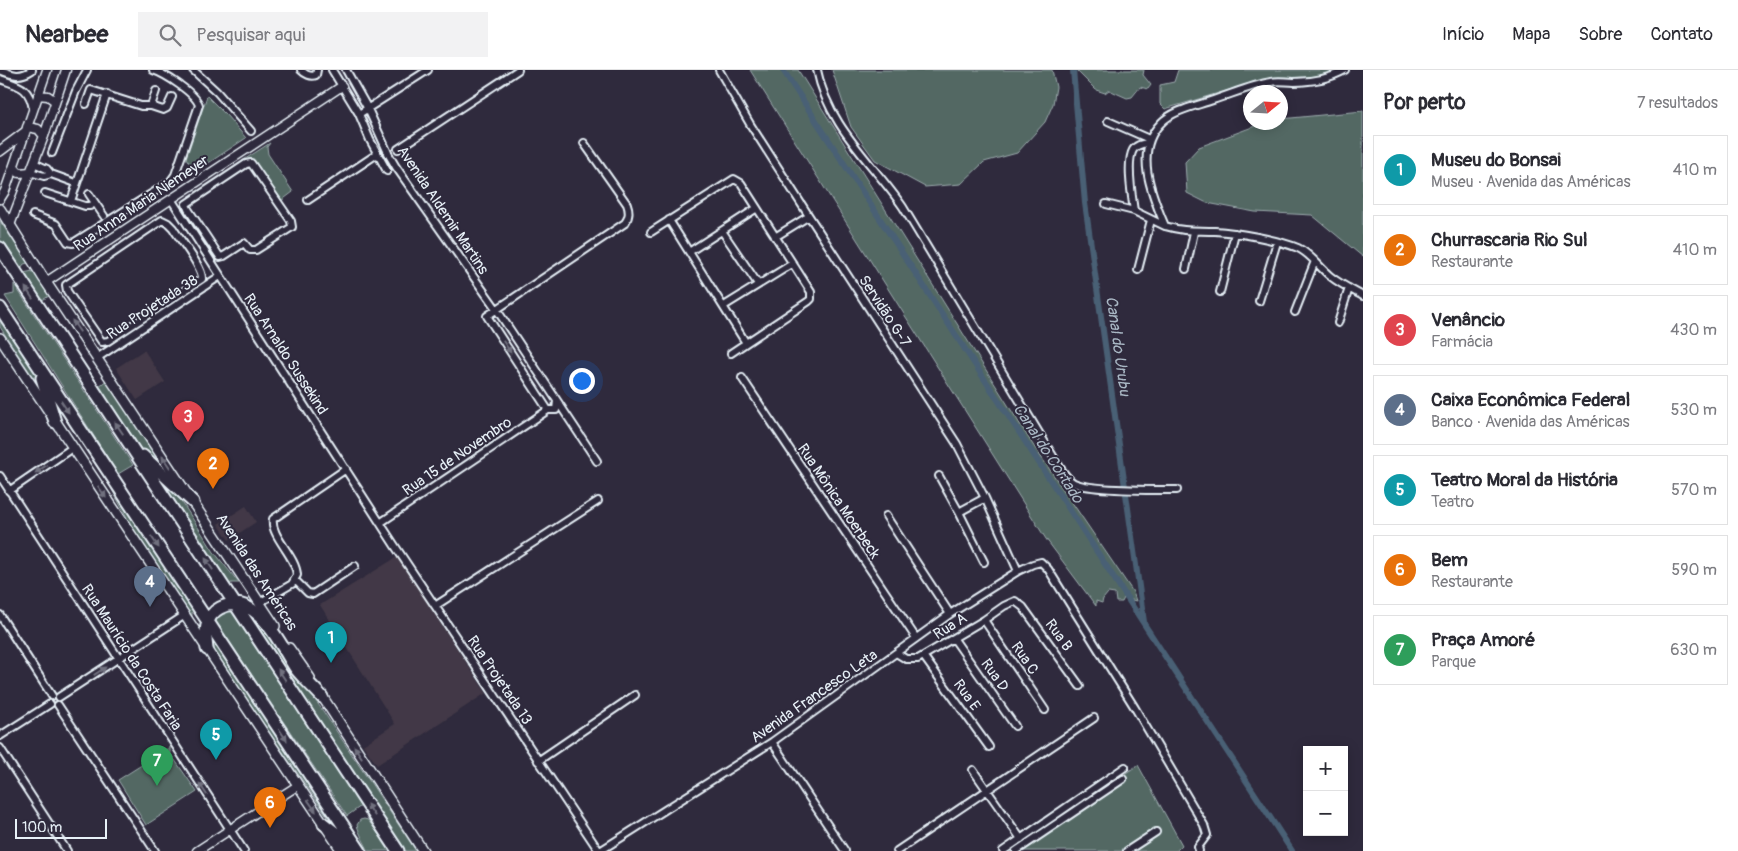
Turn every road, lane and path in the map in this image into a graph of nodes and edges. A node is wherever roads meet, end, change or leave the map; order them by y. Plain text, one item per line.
1 (0, 70) edge
2 (32, 70) edge
3 (47, 70) edge
4 (66, 70) edge
5 (87, 70) edge
6 (154, 70) edge
7 (193, 70) edge
8 (301, 70) edge
9 (317, 70) edge
10 (332, 70) edge
11 (346, 70) edge
12 (428, 70) edge
13 (518, 70) edge
14 (719, 70) edge
15 (817, 70) edge
16 (1345, 70) edge
17 (0, 79) edge
18 (342, 86) junction
19 (156, 90) dead end
20 (107, 94) junction
21 (38, 95) junction
22 (172, 97) dead end
23 (55, 101) junction
24 (86, 104) dead end
25 (151, 106) junction
26 (32, 108) junction
27 (368, 109) junction
28 (359, 114) junction
29 (1108, 121) dead end
30 (26, 130) junction
31 (251, 131) dead end
32 (44, 136) junction
33 (1148, 141) junction
34 (584, 143) dead end
35 (398, 149) dead end
36 (0, 151) edge
37 (52, 153) dead end
38 (377, 154) junction
39 (34, 163) junction
40 (14, 167) junction
41 (388, 171) dead end
42 (30, 172) junction
43 (51, 174) junction
44 (76, 183) junction
45 (45, 193) dead end
46 (89, 194) dead end
47 (0, 199) edge
48 (171, 199) junction
49 (308, 200) dead end
50 (71, 201) junction
51 (95, 203) junction
52 (1106, 204) dead end
53 (757, 208) junction
54 (0, 209) edge
55 (1134, 211) junction
56 (33, 215) dead end
57 (104, 216) dead end
58 (809, 216) junction
59 (669, 220) junction
60 (1151, 220) junction
61 (10, 225) junction
62 (1165, 226) junction
63 (722, 231) junction
64 (192, 232) junction
65 (651, 232) dead end
66 (1194, 232) junction
67 (1235, 234) junction
68 (775, 237) junction
69 (180, 240) junction
70 (1277, 242) junction
71 (0, 248) edge
72 (215, 250) junction
73 (689, 252) junction
74 (207, 256) junction
75 (1315, 261) junction
76 (792, 264) junction
77 (1186, 269) dead end
78 (1138, 270) dead end
79 (220, 276) junction
80 (46, 282) junction
81 (758, 284) junction
82 (1349, 288) junction
83 (1220, 292) dead end
84 (1363, 296) edge
85 (1259, 301) dead end
86 (724, 306) junction
87 (0, 308) edge
88 (496, 310) junction
89 (1295, 312) dead end
90 (1338, 323) dead end
91 (0, 338) edge
92 (746, 343) junction
93 (731, 353) dead end
94 (97, 358) junction
95 (37, 364) junction
96 (742, 378) dead end
97 (557, 401) junction
98 (548, 410) junction
99 (55, 422) junction
100 (130, 444) junction
101 (72, 448) junction
102 (597, 461) dead end
103 (346, 469) junction
104 (0, 476) edge
105 (940, 476) dead end
106 (1177, 490) dead end
107 (9, 491) junction
108 (985, 498) junction
109 (598, 501) dead end
110 (193, 502) junction
111 (959, 512) junction
112 (886, 516) dead end
113 (380, 523) junction
114 (984, 562) dead end
115 (355, 566) dead end
116 (1018, 571) junction
117 (295, 580) junction
118 (1015, 602) joint
119 (259, 603) junction
120 (235, 605) junction
121 (435, 606) junction
122 (950, 614) junction
123 (0, 615) edge
124 (185, 615) junction
125 (984, 620) junction
126 (208, 622) junction
127 (916, 638) junction
128 (954, 639) junction
129 (207, 649) junction
130 (896, 653) junction
131 (924, 657) junction
132 (119, 658) junction
133 (1080, 686) dead end
134 (635, 695) dead end
135 (55, 696) junction
136 (322, 697) junction
137 (50, 704) junction
138 (58, 705) junction
139 (1045, 710) dead end
140 (1094, 718) dead end
141 (1015, 726) dead end
142 (0, 736) edge
143 (772, 742) junction
144 (989, 747) dead end
145 (0, 748) edge
146 (538, 761) junction
147 (1125, 767) dead end
148 (974, 770) dead end
149 (1123, 779) dead end
150 (297, 786) junction
151 (988, 790) junction
152 (324, 824) junction
153 (229, 830) junction
154 (1156, 832) dead end
155 (1021, 839) junction
156 (1026, 848) edge
157 (67, 851) edge
158 (155, 851) edge
159 (197, 851) edge
160 (244, 851) edge
161 (342, 851) edge
162 (349, 851) edge
163 (360, 851) edge
164 (398, 851) edge
165 (423, 851) edge
166 (600, 851) edge
167 (846, 851) edge
168 (897, 851) edge
169 (1003, 851) edge
170 (1016, 851) edge
171 (1127, 851) edge
172 (1199, 851) edge

1 - 2 street
3 - 21 street
4 - 23 street
5 - 37 street
6 - 56 street
7 - 31 street
8 - 9 street
10 - 18 street, Avenida Aldemir Martins
11 - 27 street, Avenida Aldemir Martins
12 - 27 street
13 - 35 street
14 - 58 street, Servidão G-7
15 - 106 street
16 - 33 street
17 - 26 street
18 - 28 street, Avenida Aldemir Martins
18 - 48 street, Rua Anna Maria Niemeyer
19 - 25 street
20 - 24 street
20 - 25 street
20 - 44 street
21 - 23 street
21 - 26 street
22 - 25 street
23 - 32 street
26 - 30 street
27 - 28 street
27 - 88 street, Avenida Aldemir Martins
28 - 38 street, Avenida Aldemir Martins
29 - 33 street
30 - 32 street
30 - 36 main road
30 - 40 street
32 - 39 street
33 - 55 street
33 - 62 street
34 - 88 street
38 - 41 street, Avenida Aldemir Martins
38 - 49 street
39 - 42 street
39 - 43 street
40 - 42 street
40 - 47 street
42 - 43 street
42 - 61 street
43 - 44 street
44 - 50 street
45 - 50 street
46 - 51 street
48 - 64 street, Rua Arnaldo Sussekind
48 - 80 street, Rua Anna Maria Niemeyer
50 - 51 street
51 - 57 street
52 - 55 street
53 - 59 street
53 - 63 street
53 - 68 street
54 - 61 main road, Avenida das Américas
55 - 60 street
58 - 68 street
58 - 108 street, Servidão G-7
59 - 65 street
59 - 73 street
60 - 62 street
60 - 78 street
61 - 80 main road, Avenida das Américas
62 - 66 street
63 - 73 street
63 - 81 street
64 - 69 street
64 - 74 street, Rua Arnaldo Sussekind
66 - 67 street
66 - 77 street
67 - 70 street
67 - 83 street
68 - 76 street
69 - 69 street
70 - 75 street
70 - 85 street
100 -> 71 highway
72 - 72 street
72 - 74 street
73 - 86 street
74 - 79 street, Rua Arnaldo Sussekind
75 - 82 street
75 - 89 street
76 - 81 street
76 - 92 street
79 - 94 street, Rua Projetada 38
79 - 103 street, Rua Arnaldo Sussekind
94 -> 80 main road, Avenida das Américas
81 - 86 street
82 - 84 street
82 - 90 street
86 - 92 street
87 - 95 highway
88 - 97 street, Avenida Aldemir Martins
88 -> 98 street
91 - 99 main road
92 - 93 street
110 -> 94 main road, Avenida das Américas
95 - 99 highway
95 -> 126 highway
96 - 127 street, Rua Mônica Moerbeck
97 - 98 street
97 - 102 street, Avenida Aldemir Martins
98 - 113 street, Rua 15 de Novembro
99 - 101 main road
100 - 110 highway
120 -> 100 highway
101 -> 107 street
101 -> 124 main road
103 - 113 street, Rua Arnaldo Sussekind
103 - 117 street
104 - 107 street, Rua Maurício da Costa Faria
105 - 111 street
107 - 132 street, Rua Maurício da Costa Faria
108 - 111 street
108 - 116 street, Servidão G-7
109 - 121 street
110 - 119 main road, Avenida das Américas
111 - 114 street
112 - 122 street
113 - 121 street, Rua Projetada 13
115 - 117 street
116 - 122 street, Avenida Francesco Leta
116 - 172 street, Avenida Francesco Leta
117 - 119 street
118 - 125 street, Rua A
118 - 133 street, Rua B
119 - 136 main road, Avenida das Américas
120 - 126 highway
120 - 136 highway
164 -> 120 highway
121 - 146 street, Rua Projetada 13
122 - 127 street, Avenida Francesco Leta
123 - 135 street
124 - 129 main road
124 - 132 street
125 - 128 street, Rua A
125 - 139 street, Rua C
126 - 129 highway
126 -> 163 highway
127 - 130 street, Avenida Francesco Leta
128 - 131 street, Rua A
128 - 141 street, Rua D
129 - 150 main road
130 - 131 street, Rua A
130 - 143 street, Avenida Francesco Leta
131 - 144 street, Rua E
135 -> 132 street
153 -> 132 street, Rua Maurício da Costa Faria
134 - 146 street
135 - 137 street
135 - 138 street
165 -> 136 main road, Avenida das Américas
137 - 138 street
137 - 142 street
138 - 158 street
140 - 151 street
143 - 166 street, Avenida Francesco Leta
143 - 167 street
145 - 157 street
146 - 166 street, Rua Projetada 13
147 - 155 street
148 - 151 street
149 - 156 street
150 -> 152 main road
150 - 153 street
151 - 155 street
151 - 168 street
152 - 161 main road
152 - 162 highway
153 - 159 street
153 - 160 street, Rua Maurício da Costa Faria
154 - 171 street
155 - 169 street
156 - 170 street

